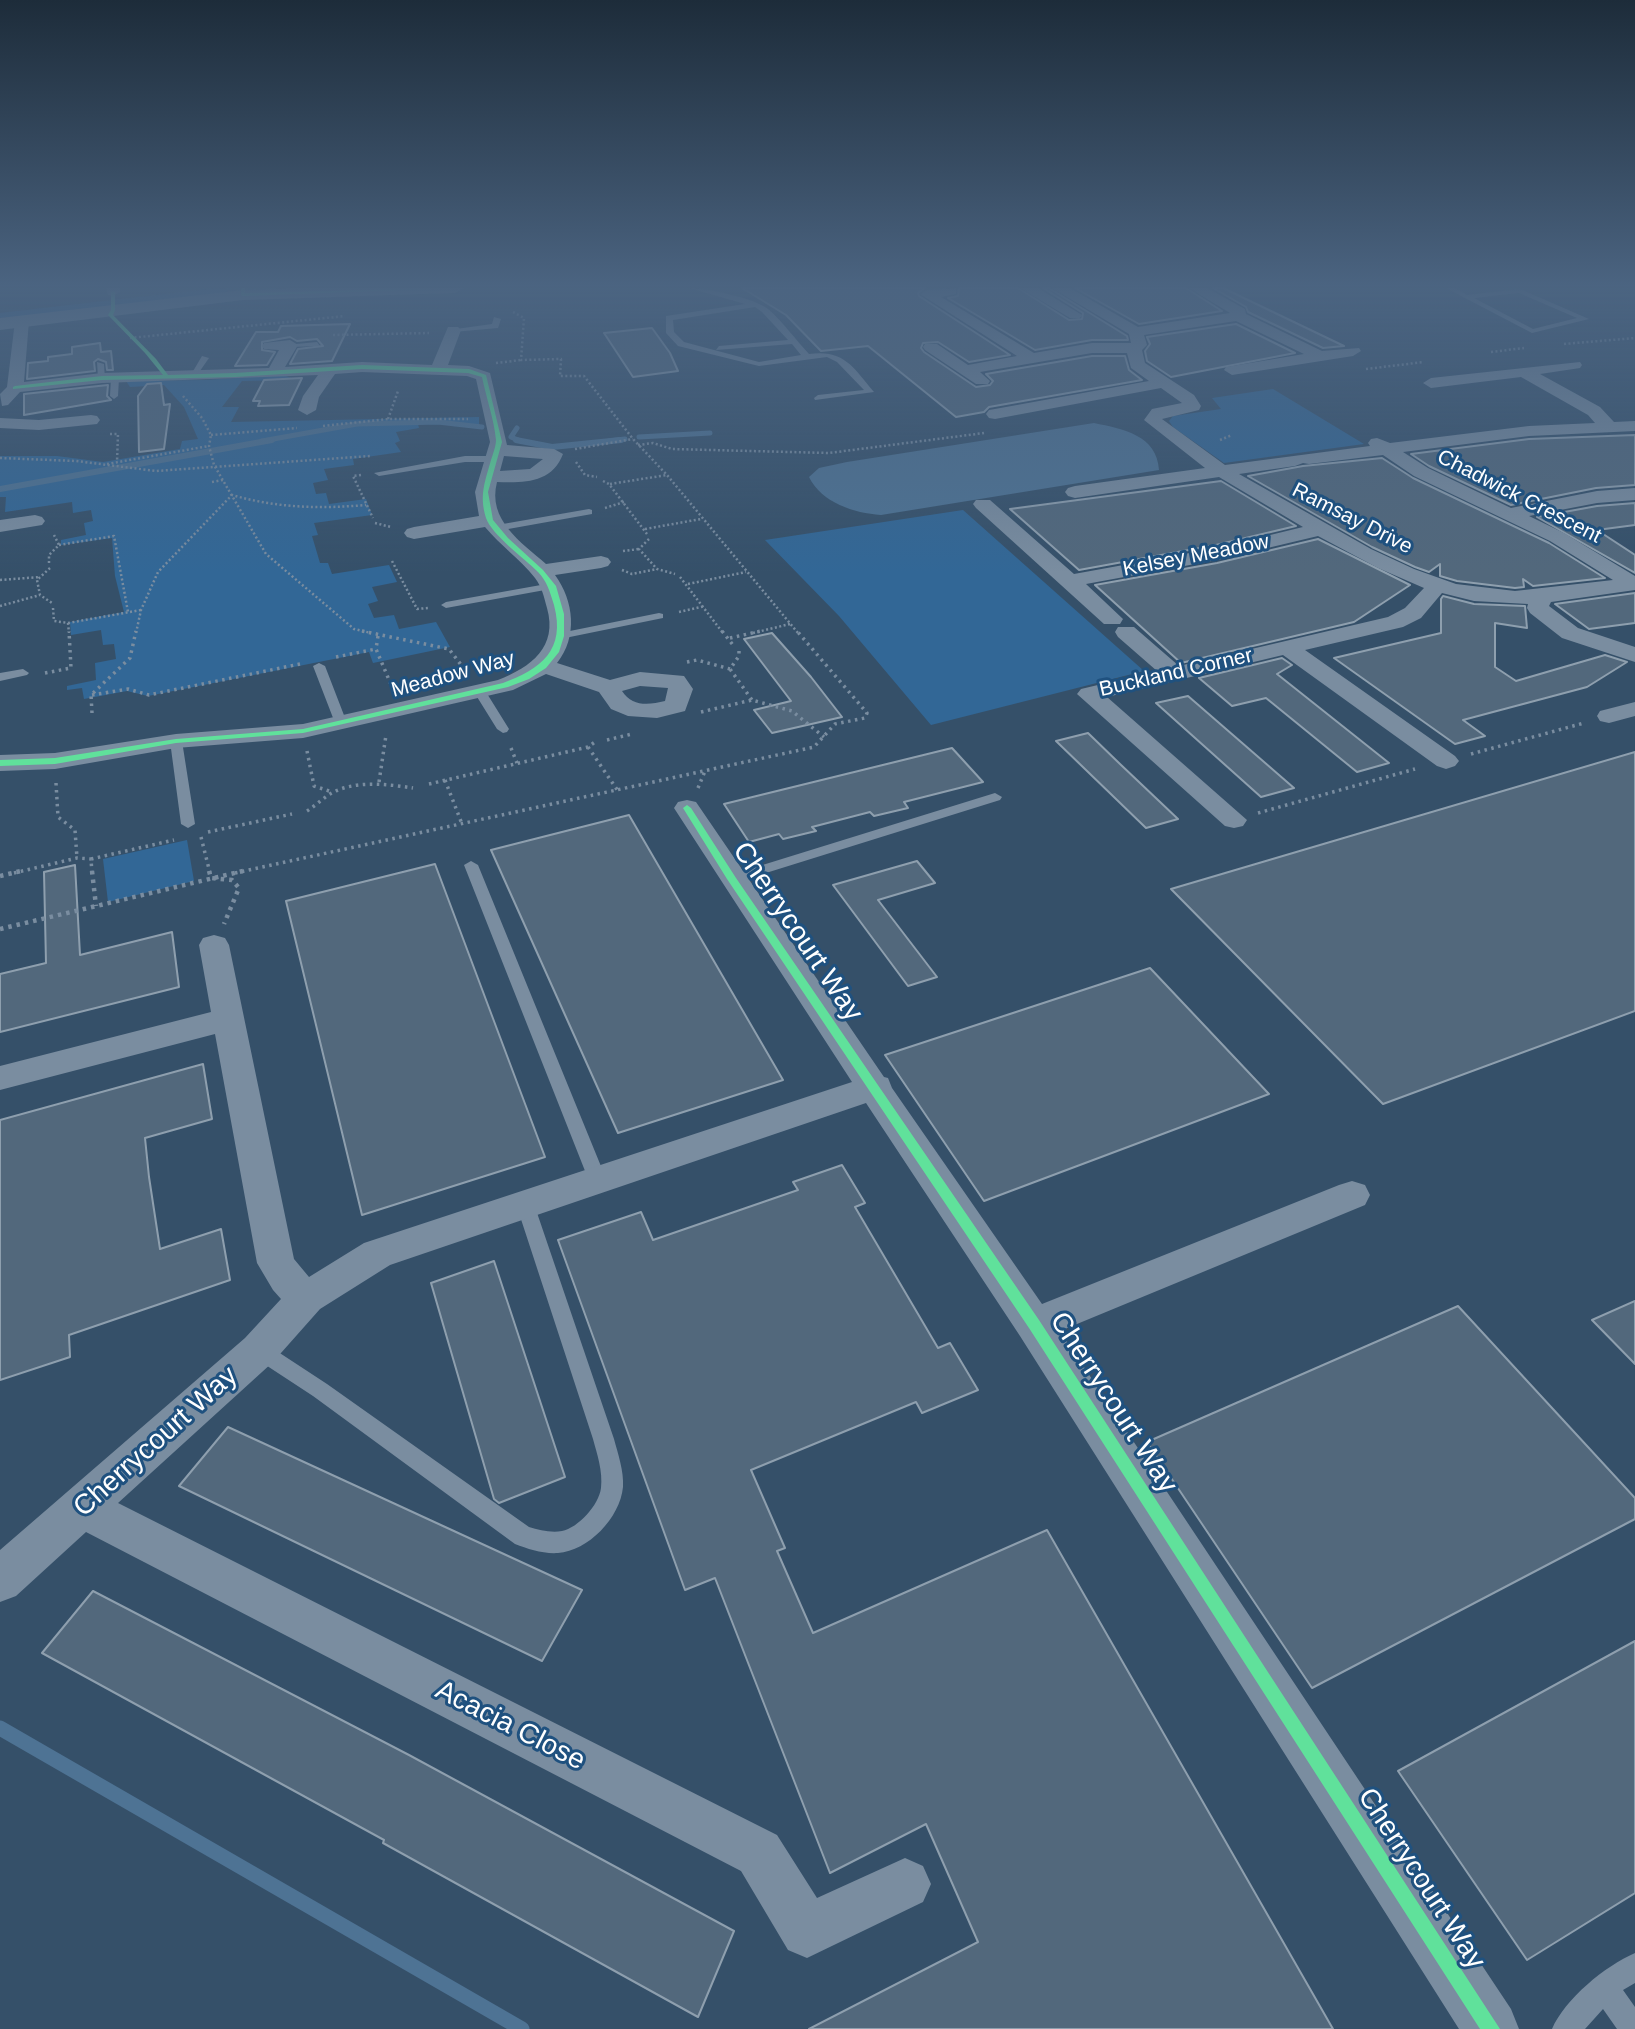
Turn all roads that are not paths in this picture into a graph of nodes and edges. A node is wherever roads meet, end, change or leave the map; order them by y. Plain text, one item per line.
1 (85, 383) edge
2 (320, 383) edge
3 (485, 383) edge
4 (861, 383) edge
5 (1163, 383) joint
6 (1544, 383) edge
7 (8, 395) edge
8 (818, 398) dead end
9 (307, 410) dead end
10 (995, 414) dead end
11 (92, 420) road end
12 (0, 423) edge
13 (1609, 426) junction
14 (1635, 426) edge
15 (1367, 436) dead end
16 (1385, 449) junction
17 (493, 462) junction
18 (1219, 471) junction
19 (379, 473) dead end
20 (1075, 492) dead end
21 (1635, 494) edge
22 (983, 504) dead end
23 (1285, 511) junction
24 (589, 512) dead end
25 (1508, 513) junction
26 (35, 521) dead end
27 (493, 524) junction
28 (0, 526) edge
29 (1321, 529) junction
30 (414, 533) dead end
31 (601, 562) dead end
32 (1410, 575) junction
33 (546, 579) junction
34 (1070, 581) junction
35 (1634, 584) edge
36 (1436, 587) junction
37 (1541, 598) junction
38 (446, 606) road end
39 (659, 616) road end
40 (561, 636) junction
41 (1286, 647) junction
42 (1635, 655) edge
43 (314, 664) road end
44 (543, 666) junction
45 (23, 673) road end
46 (1174, 674) junction
47 (0, 677) edge
48 (609, 687) dead end
49 (480, 692) junction
50 (1635, 709) edge
51 (1609, 716) dead end
52 (341, 723) junction
53 (503, 729) dead end
54 (176, 741) junction
55 (1446, 761) dead end
56 (0, 763) edge
57 (995, 797) dead end
58 (687, 808) dead end
59 (1234, 820) dead end
60 (189, 830) road end
61 (471, 865) dead end
62 (732, 879) junction
63 (214, 945) road end
64 (229, 1019) junction
65 (0, 1078) edge
66 (876, 1087) junction
67 (598, 1181) junction
68 (1352, 1195) dead end
69 (524, 1204) junction
70 (306, 1298) junction
71 (1034, 1324) junction
72 (259, 1349) junction
73 (83, 1508) junction
74 (0, 1580) edge
75 (905, 1884) dead end
76 (1635, 1967) edge
77 (1604, 1987) junction
78 (1491, 2029) edge
79 (1566, 2029) edge
80 (1634, 2029) edge

1 - 7 street
2 - 9 street
3 - 17 street
4 - 8 lane
5 - 10 street
5 - 18 street, Ramsay Drive
6 - 13 street
11 - 12 street
13 - 14 street, Chadwick Crescent
13 - 16 street, Chadwick Crescent
15 - 16 street, Chadwick Crescent
16 - 18 street
16 - 25 street, Chadwick Crescent
17 - 19 lane
17 - 27 street
18 - 20 street
18 - 23 street, Ramsay Drive
21 - 25 street
22 - 34 street, Kelsey Meadow
23 - 29 street, Ramsay Drive
23 - 32 street
24 - 27 lane
25 - 35 street, Chadwick Crescent
26 - 28 street
27 - 30 street
27 - 33 street
29 - 32 street, Ramsay Drive
29 - 34 street, Kelsey Meadow
31 - 33 street
32 - 36 street, Ramsay Drive
33 - 38 lane
33 - 40 street
34 - 46 street, Kelsey Meadow
35 - 37 street, Ramsay Drive
36 - 37 street, Ramsay Drive
36 - 41 street, Buckland Corner
37 - 42 street
39 - 40 lane
40 - 44 street, Meadow Way
41 - 46 street, Buckland Corner
41 - 55 street, Buckland Corner
43 - 52 lane
44 - 48 street, Meadow Way
44 - 49 street, Meadow Way
45 - 47 lane
46 - 59 street, Buckland Corner
49 - 52 street, Meadow Way
49 - 53 lane
50 - 51 street
52 - 54 street, Meadow Way
54 - 56 street, Meadow Way
54 - 60 lane
57 - 62 lane
58 - 62 street, Cherrycourt Way
61 - 67 lane
62 - 66 street, Cherrycourt Way
63 - 64 street
64 - 65 street
64 - 70 street
66 - 67 street, Cherrycourt Way
66 - 71 street, Cherrycourt Way
67 - 69 street, Cherrycourt Way
68 - 71 street
69 - 70 street, Cherrycourt Way
69 - 72 lane
70 - 72 street, Cherrycourt Way
71 - 78 street, Cherrycourt Way
72 - 73 street, Cherrycourt Way
73 - 74 street, Cherrycourt Way
73 - 75 street, Acacia Close
76 - 77 lane
77 - 79 lane
77 - 80 lane

